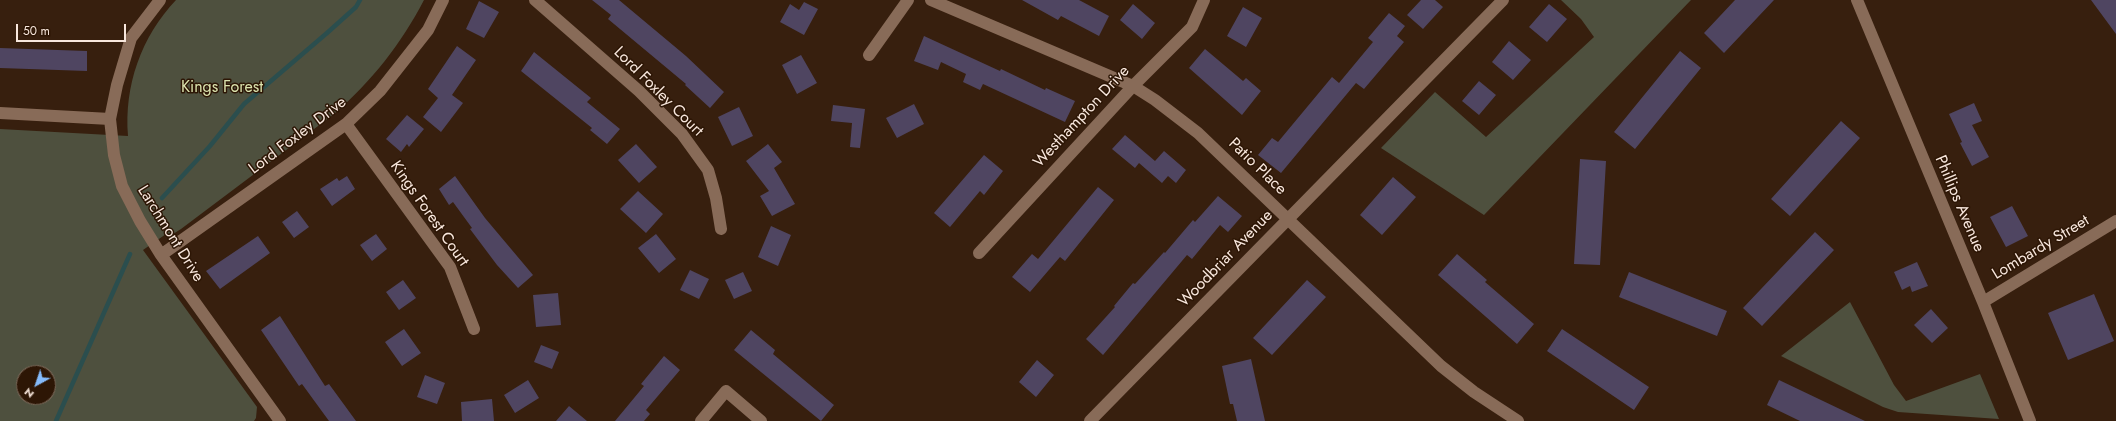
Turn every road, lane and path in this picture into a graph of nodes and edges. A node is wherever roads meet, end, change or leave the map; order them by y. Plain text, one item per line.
1 (160, 0) edge
2 (443, 0) edge
3 (535, 0) edge
4 (908, 0) edge
5 (931, 0) edge
6 (1204, 0) edge
7 (1503, 0) edge
8 (1857, 0) edge
9 (869, 55) dead end
10 (1133, 86) junction
11 (0, 113) edge
12 (110, 120) junction
13 (346, 124) junction
14 (1287, 219) junction
15 (2116, 221) edge
16 (722, 229) dead end
17 (979, 253) dead end
18 (161, 255) junction
19 (1983, 302) junction
20 (474, 329) dead end
21 (280, 421) edge
22 (701, 421) edge
23 (761, 421) edge
24 (1090, 421) edge
25 (1518, 421) edge
26 (2030, 421) edge

1 - 12 street, Larchmont Drive
2 - 13 street, Lord Foxley Drive
3 - 16 street, Lord Foxley Court
4 - 9 street
5 - 10 street, Patio Place
6 - 10 street, Westhampton Drive
7 - 14 street, Woodbriar Avenue
8 - 19 street, Phillips Avenue
10 - 14 street, Patio Place
10 - 17 street, Westhampton Drive
11 - 12 street
12 - 18 street, Larchmont Drive
13 - 18 street, Lord Foxley Drive
13 - 20 street, Kings Forest Court
14 - 24 street, Woodbriar Avenue
14 - 25 street, Patio Place
15 - 19 street, Lombardy Street
18 - 21 street, Larchmont Drive
19 - 26 street, Phillips Avenue
22 - 23 street

